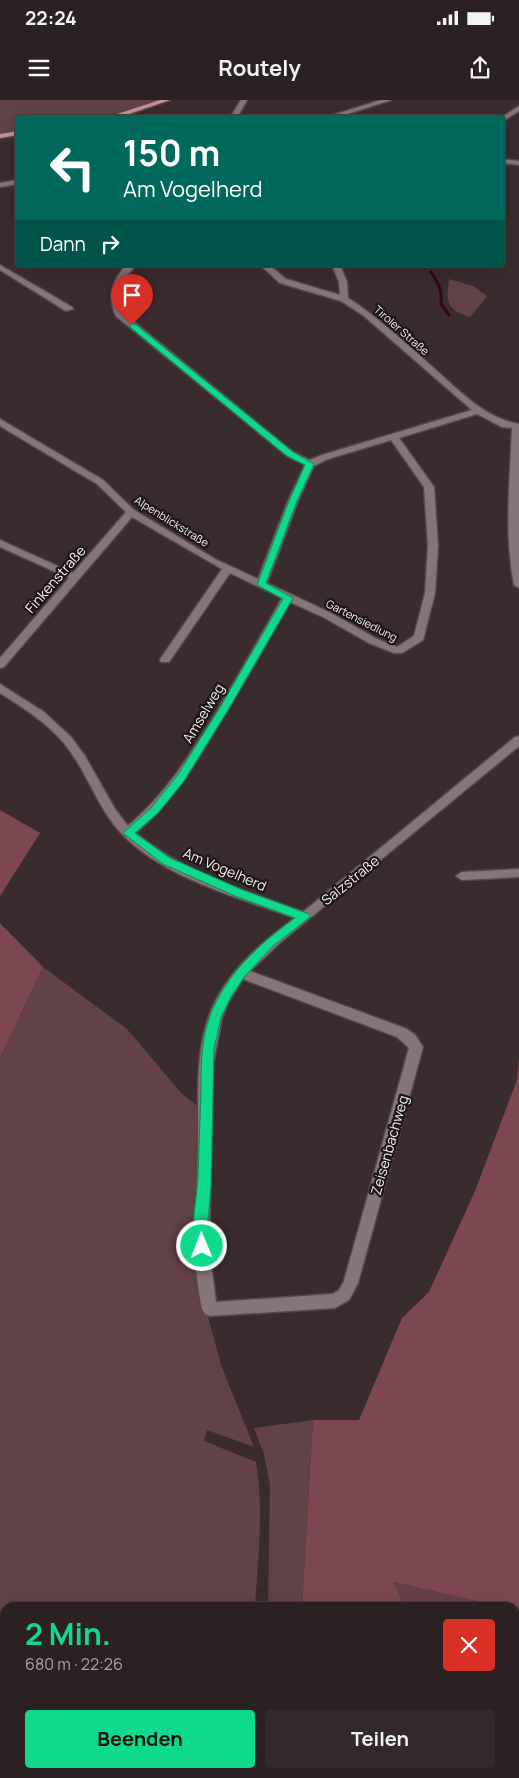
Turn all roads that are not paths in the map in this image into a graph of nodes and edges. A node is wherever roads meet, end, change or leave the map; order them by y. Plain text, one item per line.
1 (167, 100) edge
2 (244, 100) edge
3 (388, 100) edge
4 (519, 108) edge
5 (353, 114) edge
6 (118, 115) edge
7 (236, 115) edge
8 (505, 118) edge
9 (15, 134) edge
10 (0, 136) edge
11 (505, 162) edge
12 (519, 163) edge
13 (15, 182) edge
14 (0, 185) edge
15 (0, 267) edge
16 (130, 267) edge
17 (266, 267) edge
18 (337, 267) edge
19 (344, 299) junction
20 (69, 308) dead end
21 (478, 411) junction
22 (0, 422) edge
23 (518, 425) edge
24 (393, 436) junction
25 (310, 464) junction
26 (131, 512) junction
27 (0, 543) edge
28 (228, 568) junction
29 (74, 577) junction
30 (261, 585) junction
31 (519, 585) edge
32 (288, 598) junction
33 (165, 660) dead end
34 (0, 665) edge
35 (0, 688) edge
36 (519, 740) edge
37 (128, 833) junction
38 (519, 872) edge
39 (462, 876) dead end
40 (305, 917) junction
41 (241, 973) junction
42 (210, 1309) joint

1 - 6 main road
2 - 7 street
3 - 5 street
4 - 8 street
9 - 10 main road
11 - 12 street
13 - 14 street
15 - 20 street
16 - 25 street
17 - 19 street, Tiroler Straße
18 - 19 street
19 - 21 street, Tiroler Straße
21 - 23 street, Tiroler Straße
21 - 24 street
22 - 26 street, Alpenblickstraße
23 - 31 street
24 - 25 street
24 - 32 street, Gartensiedlung
25 - 30 street
26 - 28 street, Alpenblickstraße
26 - 29 street, Finkenstraße
27 - 29 street
28 - 30 street, Alpenblickstraße
28 - 33 street
29 - 34 street, Finkenstraße
30 - 32 street, Alpenblickstraße
32 - 37 street, Amselweg
35 - 37 street, Am Vogelherd
36 - 40 street, Salzstraße
37 - 40 street, Am Vogelherd
38 - 39 street
40 - 41 street, Salzstraße
41 - 42 street, Salzstraße
41 - 42 street, Zeisenbachweg

